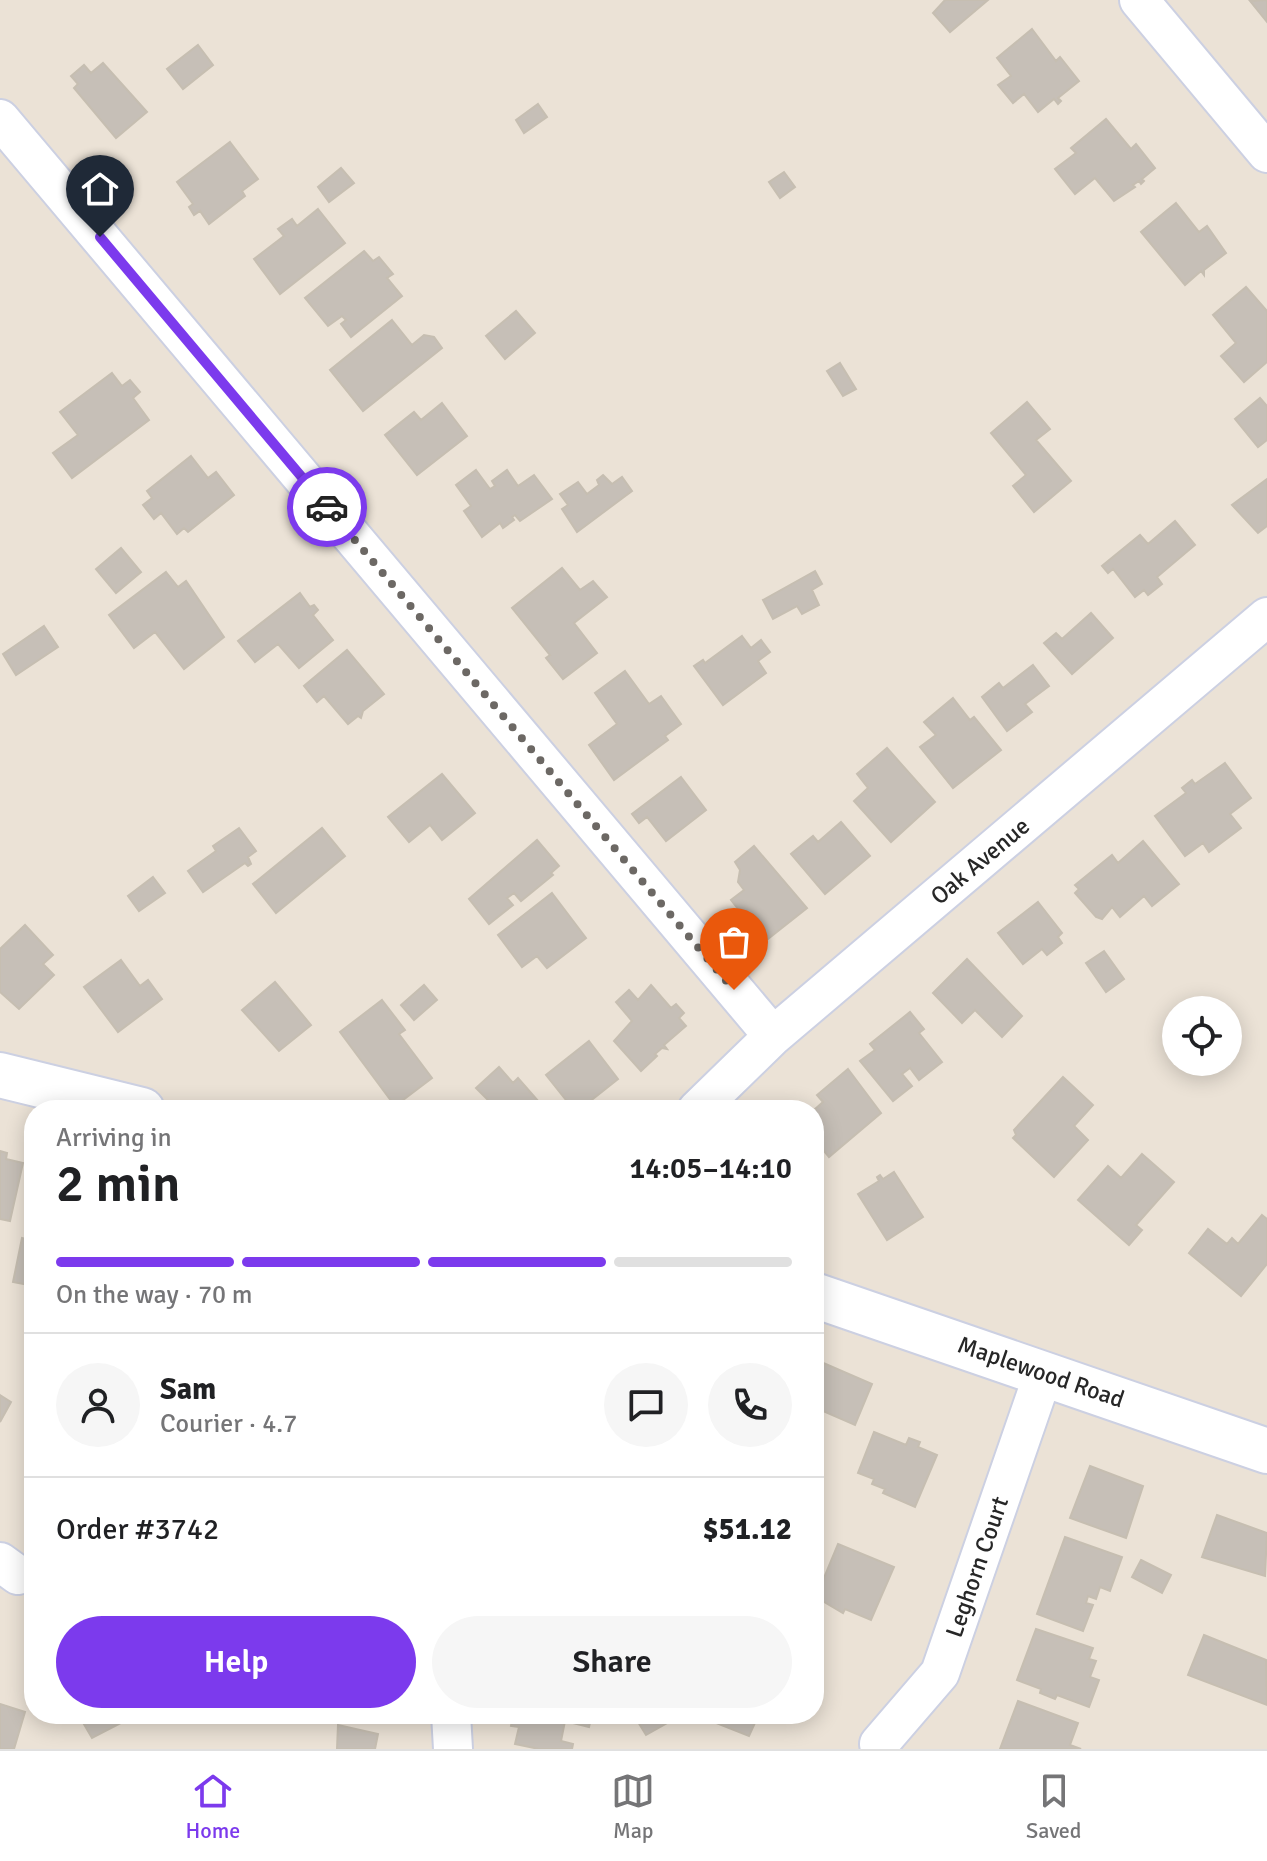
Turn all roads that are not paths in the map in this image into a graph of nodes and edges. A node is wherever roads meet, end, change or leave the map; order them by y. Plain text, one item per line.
1 (1139, 0) edge
2 (0, 119) edge
3 (1267, 153) edge
4 (1267, 617) edge
5 (773, 1036) junction
6 (0, 1075) edge
7 (101, 1100) edge
8 (707, 1100) edge
9 (824, 1298) edge
10 (1044, 1372) junction
11 (1267, 1451) edge
12 (452, 1724) edge
13 (879, 1744) dead end
14 (453, 1749) edge

1 - 3 street
2 - 5 street
4 - 5 street, Oak Avenue
5 - 8 street, Oak Avenue
6 - 7 street
9 - 10 street, Maplewood Road
10 - 11 street, Maplewood Road
10 - 13 street, Leghorn Court
12 - 14 street

